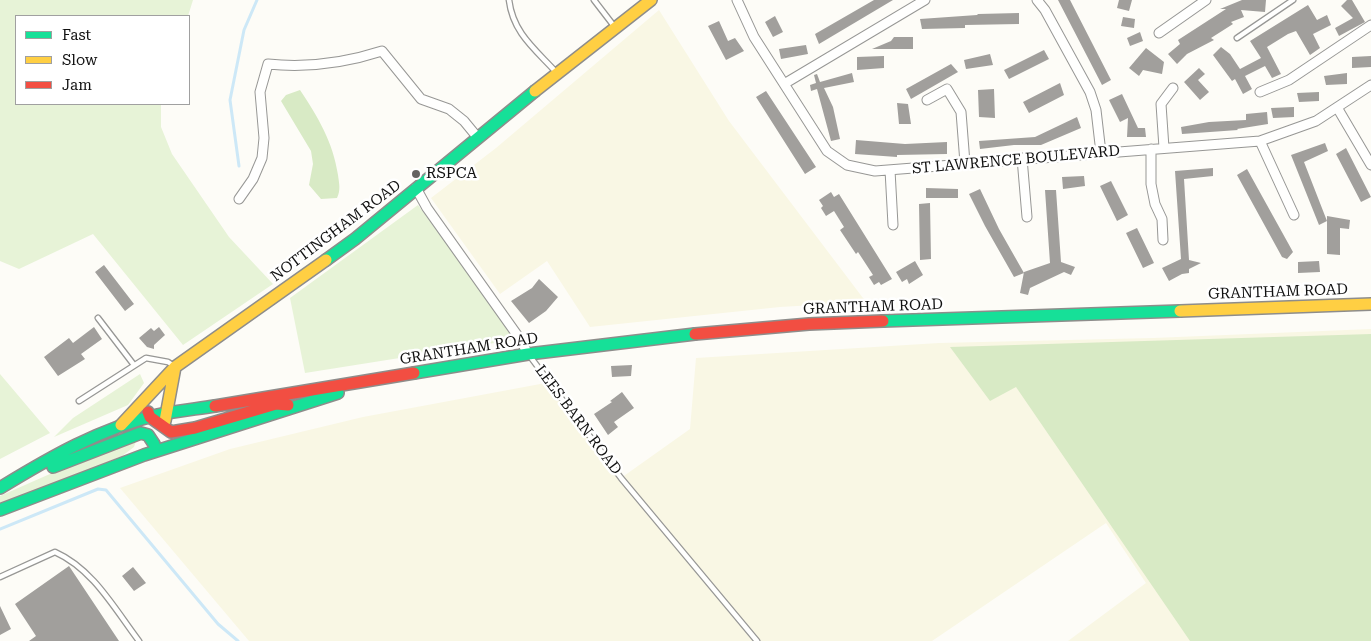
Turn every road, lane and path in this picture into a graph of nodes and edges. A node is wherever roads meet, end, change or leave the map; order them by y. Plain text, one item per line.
1 (509, 0) edge
2 (594, 0) edge
3 (650, 0) edge
4 (737, 0) edge
5 (925, 0) edge
6 (1037, 0) edge
7 (1206, 0) edge
8 (1293, 0) edge
9 (1371, 26) edge
10 (615, 27) junction
11 (1159, 33) dead end
12 (1237, 38) dead end
13 (557, 73) junction
14 (784, 84) junction
15 (1371, 85) edge
16 (1173, 88) dead end
17 (1260, 92) dead end
18 (927, 100) dead end
19 (1338, 109) junction
20 (478, 138) junction
21 (1260, 141) junction
22 (1164, 148) junction
23 (1151, 149) junction
24 (1101, 152) junction
25 (1022, 158) junction
26 (965, 163) junction
27 (1371, 164) edge
28 (890, 170) junction
29 (416, 188) junction
30 (239, 199) dead end
31 (1294, 215) dead end
32 (1027, 217) dead end
33 (892, 224) dead end
34 (1163, 240) dead end
35 (1371, 304) edge
36 (98, 318) dead end
37 (528, 354) junction
38 (134, 364) junction
39 (175, 367) junction
40 (381, 378) junction
41 (145, 400) junction
42 (79, 401) dead end
43 (302, 405) junction
44 (166, 413) junction
45 (150, 417) junction
46 (121, 425) junction
47 (163, 428) junction
48 (154, 444) junction
49 (144, 455) junction
50 (0, 489) edge
51 (0, 510) edge
52 (0, 577) edge
53 (138, 641) edge
54 (757, 641) edge

1 - 13 lane
2 - 10 lane
3 - 10 main road, NOTTINGHAM ROAD
4 - 14 street, ST LAWRENCE BOULEVARD
5 - 14 street
6 - 24 street
7 - 11 street
8 - 12 lane
9 - 17 street
10 - 13 main road, NOTTINGHAM ROAD
13 - 20 main road, NOTTINGHAM ROAD
14 - 28 street, ST LAWRENCE BOULEVARD
15 - 19 street, ST LAWRENCE BOULEVARD
16 - 22 street
18 - 26 street
19 - 21 street, ST LAWRENCE BOULEVARD
19 - 27 street
20 - 29 main road, NOTTINGHAM ROAD
20 - 30 street
21 - 22 street, ST LAWRENCE BOULEVARD
21 - 31 street
22 - 23 street, ST LAWRENCE BOULEVARD
23 - 24 street, ST LAWRENCE BOULEVARD
23 - 34 street
24 - 25 street, ST LAWRENCE BOULEVARD
25 - 26 street, ST LAWRENCE BOULEVARD
25 - 32 street
26 - 28 street, ST LAWRENCE BOULEVARD
28 - 33 street
29 - 37 street, LEES BARN ROAD
29 - 39 main road, NOTTINGHAM ROAD
35 - 37 main road, GRANTHAM ROAD
36 - 38 lane
37 - 40 main road, GRANTHAM ROAD
37 - 54 lane, LEES BARN ROAD
38 - 39 lane
38 - 42 lane
39 - 41 main road, NOTTINGHAM ROAD
39 - 44 main road
40 - 43 main road, GRANTHAM ROAD
40 - 44 main road, GRANTHAM ROAD
41 - 45 main road
41 - 46 main road, NOTTINGHAM ROAD
43 - 47 main road
43 - 49 main road, GRANTHAM ROAD
44 - 45 main road, GRANTHAM ROAD
44 - 47 main road
45 - 46 main road, GRANTHAM ROAD
45 - 47 main road
46 - 50 main road, GRANTHAM ROAD
47 - 48 main road
48 - 49 main road
48 - 50 main road
49 - 51 main road, GRANTHAM ROAD
52 - 53 lane

